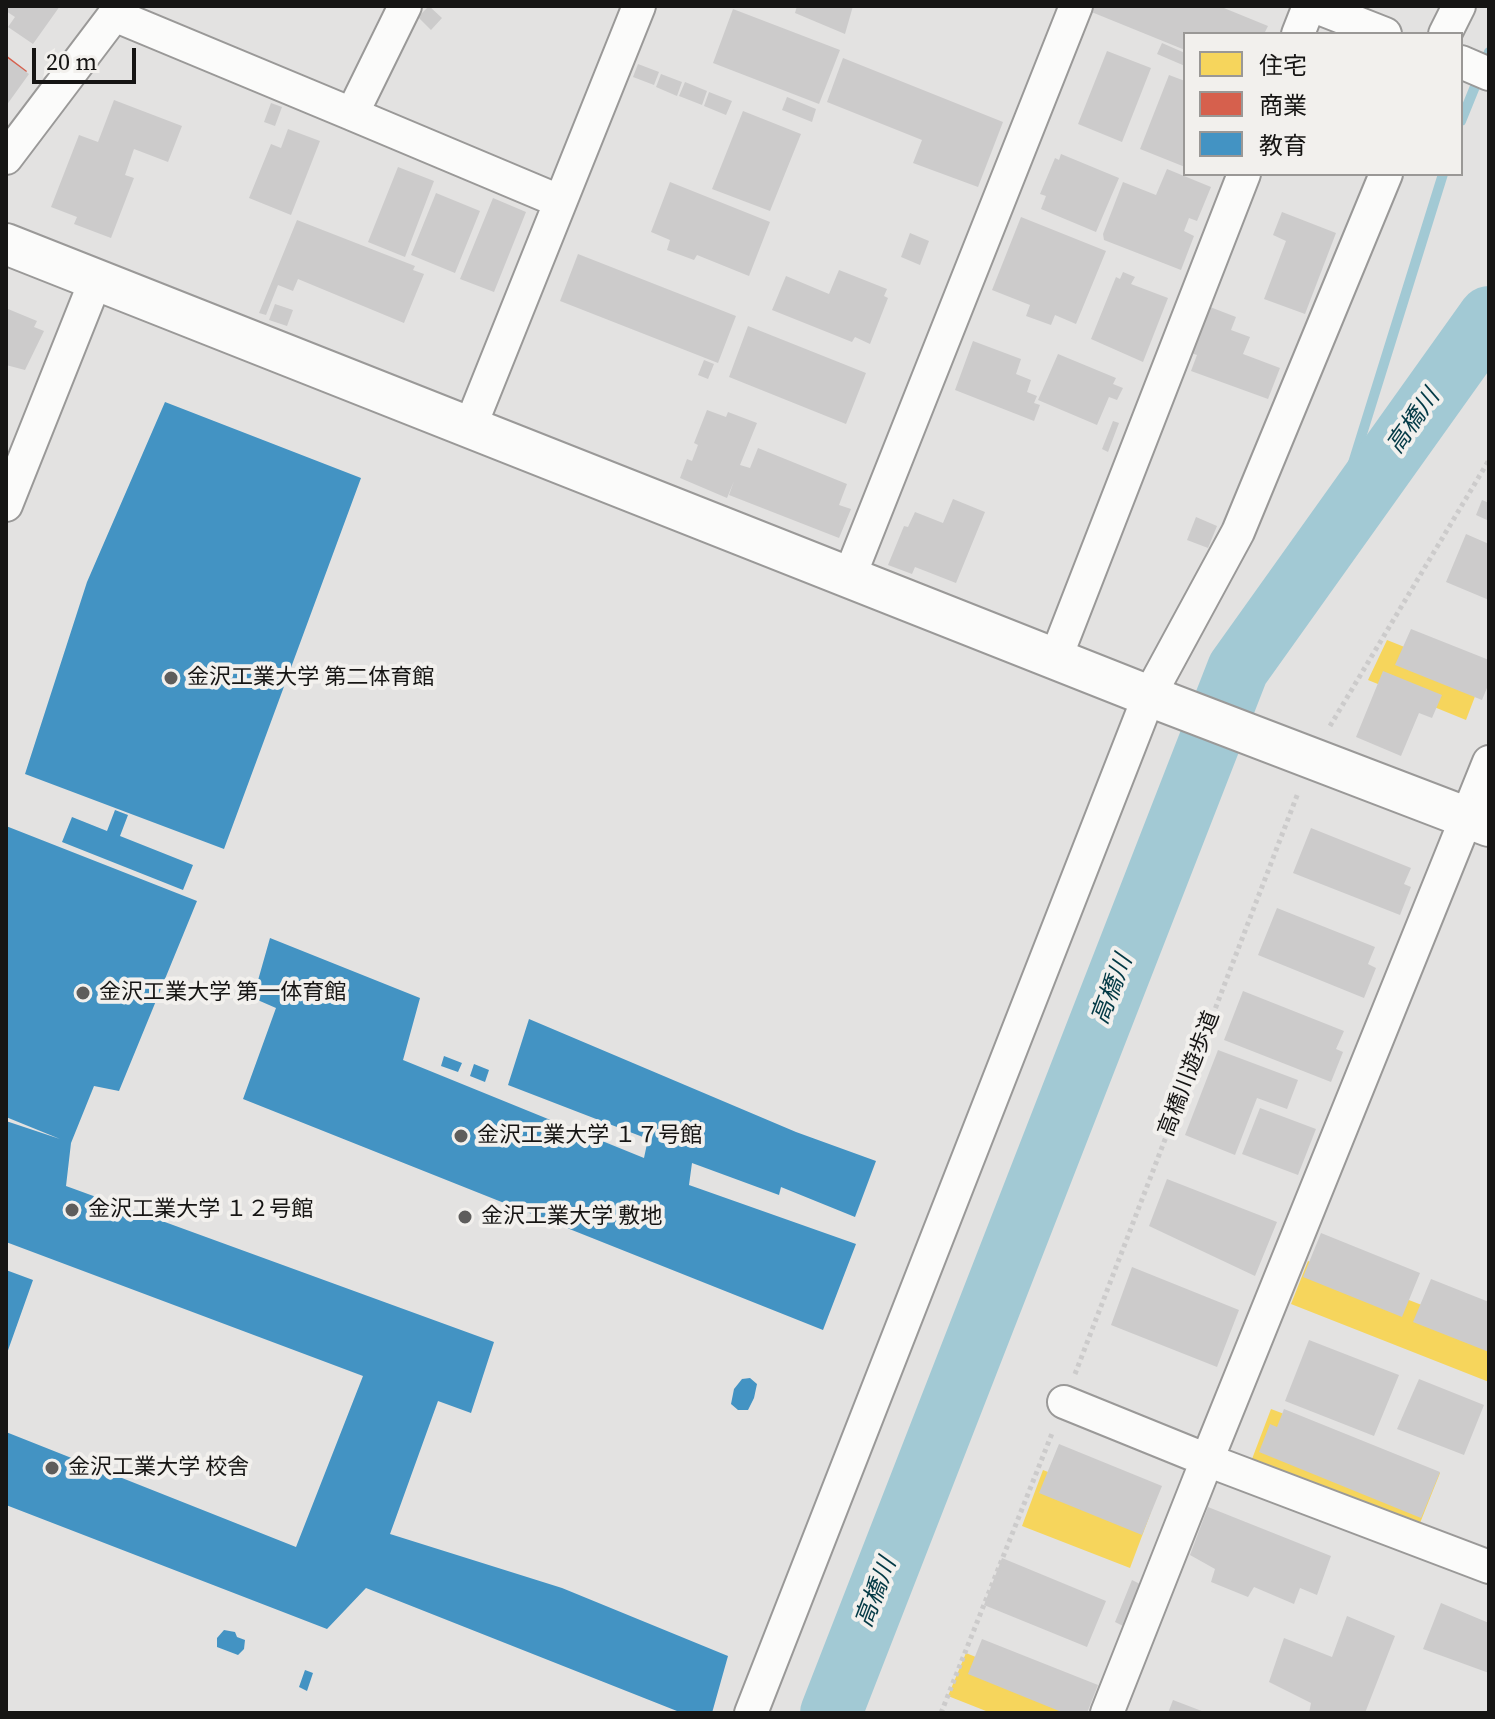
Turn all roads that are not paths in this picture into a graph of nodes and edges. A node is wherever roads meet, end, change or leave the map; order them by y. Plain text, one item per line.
1 (405, 6) edge
2 (639, 6) edge
3 (1076, 6) edge
4 (1312, 6) edge
5 (1459, 6) edge
6 (117, 11) edge
7 (1299, 32) edge
8 (1380, 32) edge
9 (1446, 32) edge
10 (1463, 63) edge
11 (1489, 74) edge
12 (352, 114) junction
13 (6, 158) edge
14 (1243, 176) edge
15 (1385, 176) edge
16 (559, 201) junction
17 (6, 244) edge
18 (95, 282) junction
19 (470, 427) junction
20 (6, 505) edge
21 (850, 575) junction
22 (1056, 657) junction
23 (1158, 699) junction
24 (1489, 762) edge
25 (1478, 822) edge
26 (1064, 1402) road end
27 (1207, 1460) junction
28 (1489, 1567) edge
29 (751, 1713) edge
30 (1107, 1713) edge

1 - 12 street
2 - 16 street
3 - 21 street
4 - 7 street
4 - 8 street
5 - 9 street
6 - 12 street
6 - 13 street
10 - 11 street
12 - 16 street
14 - 22 street
15 - 23 street
16 - 19 street
17 - 18 street
18 - 19 street
18 - 20 street
19 - 21 street
21 - 22 street
22 - 23 street
23 - 25 street
23 - 29 street
24 - 25 street
25 - 27 street
26 - 27 street
27 - 28 street
27 - 30 street

